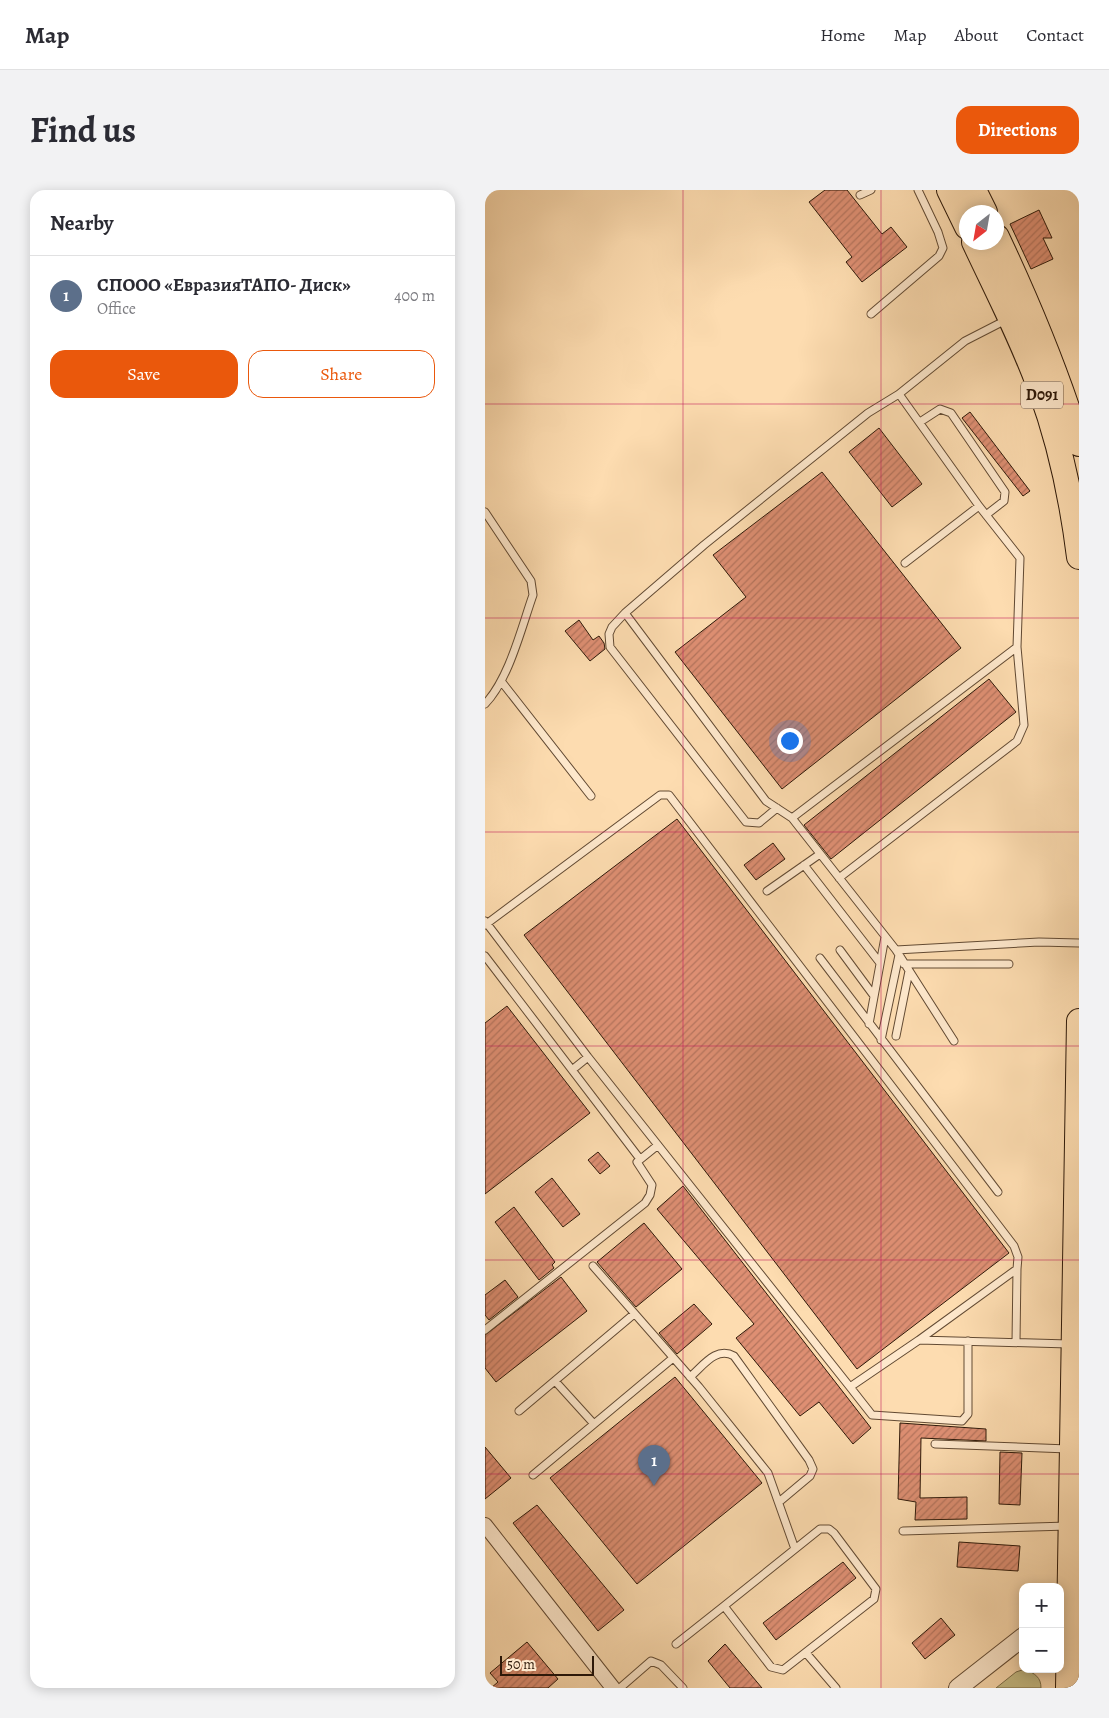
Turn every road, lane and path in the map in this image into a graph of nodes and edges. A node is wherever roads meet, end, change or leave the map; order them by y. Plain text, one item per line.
1 (871, 190) edge
2 (918, 190) edge
3 (949, 190) edge
4 (974, 190) edge
5 (860, 195) dead end
6 (982, 205) edge
7 (959, 211) edge
8 (978, 250) edge
9 (1003, 250) edge
10 (871, 314) dead end
11 (1010, 318) junction
12 (899, 394) junction
13 (920, 422) junction
14 (1079, 444) edge
15 (979, 506) junction
16 (486, 515) edge
17 (986, 515) junction
18 (1079, 557) edge
19 (905, 563) dead end
20 (625, 613) junction
21 (1017, 647) junction
22 (501, 680) junction
23 (485, 704) edge
24 (591, 796) dead end
25 (777, 808) junction
26 (792, 818) junction
27 (820, 854) junction
28 (805, 865) junction
29 (839, 878) junction
30 (767, 891) dead end
31 (486, 923) edge
32 (885, 936) junction
33 (1079, 943) edge
34 (840, 950) dead end
35 (897, 952) junction
36 (485, 956) edge
37 (820, 958) dead end
38 (880, 963) junction
39 (904, 964) junction
40 (1009, 964) dead end
41 (909, 971) junction
42 (875, 996) junction
43 (1079, 1020) edge
44 (869, 1024) junction
45 (897, 1036) dead end
46 (881, 1040) junction
47 (954, 1040) dead end
48 (588, 1057) junction
49 (572, 1070) junction
50 (659, 1145) junction
51 (640, 1159) junction
52 (998, 1192) dead end
53 (593, 1266) dead end
54 (1017, 1269) junction
55 (634, 1314) junction
56 (485, 1330) edge
57 (919, 1340) junction
58 (968, 1341) junction
59 (1016, 1342) junction
60 (1072, 1344) junction
61 (673, 1358) junction
62 (690, 1377) junction
63 (555, 1381) junction
64 (850, 1387) junction
65 (519, 1411) dead end
66 (594, 1424) junction
67 (935, 1444) dead end
68 (1070, 1449) junction
69 (533, 1475) dead end
70 (779, 1502) junction
71 (485, 1525) edge
72 (1069, 1526) junction
73 (903, 1531) dead end
74 (795, 1549) junction
75 (1069, 1604) edge
76 (724, 1606) junction
77 (1019, 1640) edge
78 (676, 1644) dead end
79 (806, 1653) junction
80 (613, 1688) edge
81 (620, 1688) edge
82 (683, 1688) edge
83 (836, 1688) edge
84 (958, 1688) edge
85 (1068, 1688) edge

1 - 5 lane
2 - 10 lane
3 - 7 highway
4 - 6 highway
8 - 11 highway, D091
9 - 14 highway, D091
11 - 12 lane
11 - 18 highway, D091
12 - 13 lane
12 - 20 lane
13 - 15 lane
13 - 17 lane
15 - 17 lane
15 - 19 lane
16 - 22 lane
17 - 21 lane
20 - 25 lane
20 - 25 lane
21 - 26 lane
21 - 29 lane
22 - 23 lane
22 - 24 lane
25 - 26 lane
26 - 27 lane
27 - 28 lane
27 - 29 lane
28 - 30 lane
28 - 38 lane
29 - 32 lane
31 - 48 lane
31 - 54 lane
32 - 35 lane
32 - 38 lane
33 - 35 lane
34 - 42 lane
35 - 39 lane
35 - 46 lane
36 - 49 lane
37 - 44 lane
38 - 42 lane
39 - 40 lane
39 - 41 lane
41 - 45 lane
41 - 47 lane
42 - 44 lane
43 - 60 highway
44 - 46 lane
46 - 52 lane
48 - 49 lane
48 - 50 lane
49 - 51 lane
50 - 51 lane
50 - 64 lane
51 - 56 lane
53 - 55 lane
54 - 57 lane
54 - 59 lane
55 - 61 lane
55 - 63 lane
57 - 58 lane
57 - 64 lane
58 - 59 lane
58 - 64 lane
59 - 60 lane
60 - 68 highway
61 - 62 lane
61 - 66 lane
62 - 70 lane
62 - 70 lane
63 - 65 lane
63 - 66 lane
66 - 69 lane
67 - 68 lane
68 - 72 highway
70 - 74 lane
71 - 80 street
72 - 73 lane
72 - 75 highway
74 - 76 lane
74 - 79 lane
75 - 85 highway
76 - 78 lane
76 - 79 lane
77 - 84 street
79 - 83 lane
81 - 82 lane

